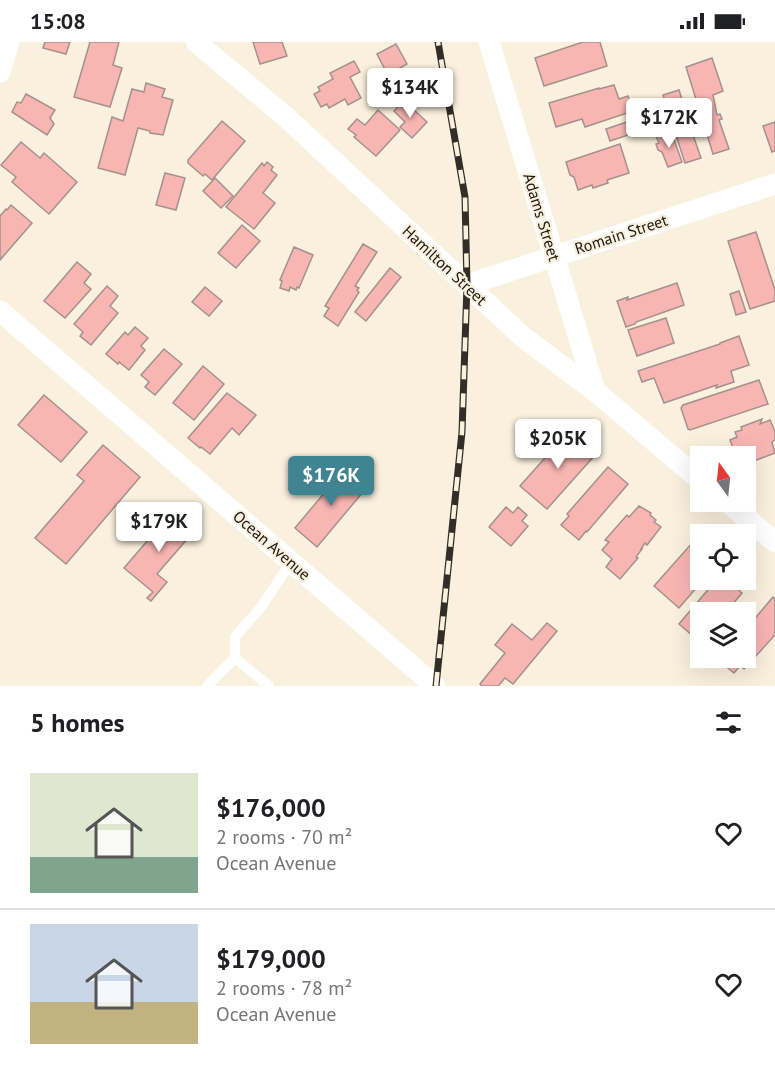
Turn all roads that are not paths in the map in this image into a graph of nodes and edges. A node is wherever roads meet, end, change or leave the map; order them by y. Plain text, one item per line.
1 (9, 42) edge
2 (196, 42) edge
3 (489, 42) edge
4 (0, 72) edge
5 (775, 184) edge
6 (554, 256) junction
7 (467, 285) junction
8 (0, 311) edge
9 (595, 391) junction
10 (690, 472) edge
11 (739, 512) edge
12 (775, 542) edge
13 (291, 562) junction
14 (235, 658) junction
15 (207, 686) edge
16 (269, 686) edge
17 (435, 686) edge

1 - 4 street
2 - 7 street, Hamilton Street
3 - 6 street, Adams Street
5 - 6 street, Romain Street
6 - 7 street, Romain Street
6 - 9 street, Adams Street
7 - 9 street, Hamilton Street
8 - 13 street, Ocean Avenue
9 - 10 street, Hamilton Street
11 - 12 street
13 - 14 lane
13 - 17 street, Ocean Avenue
14 - 15 lane
14 - 16 lane

